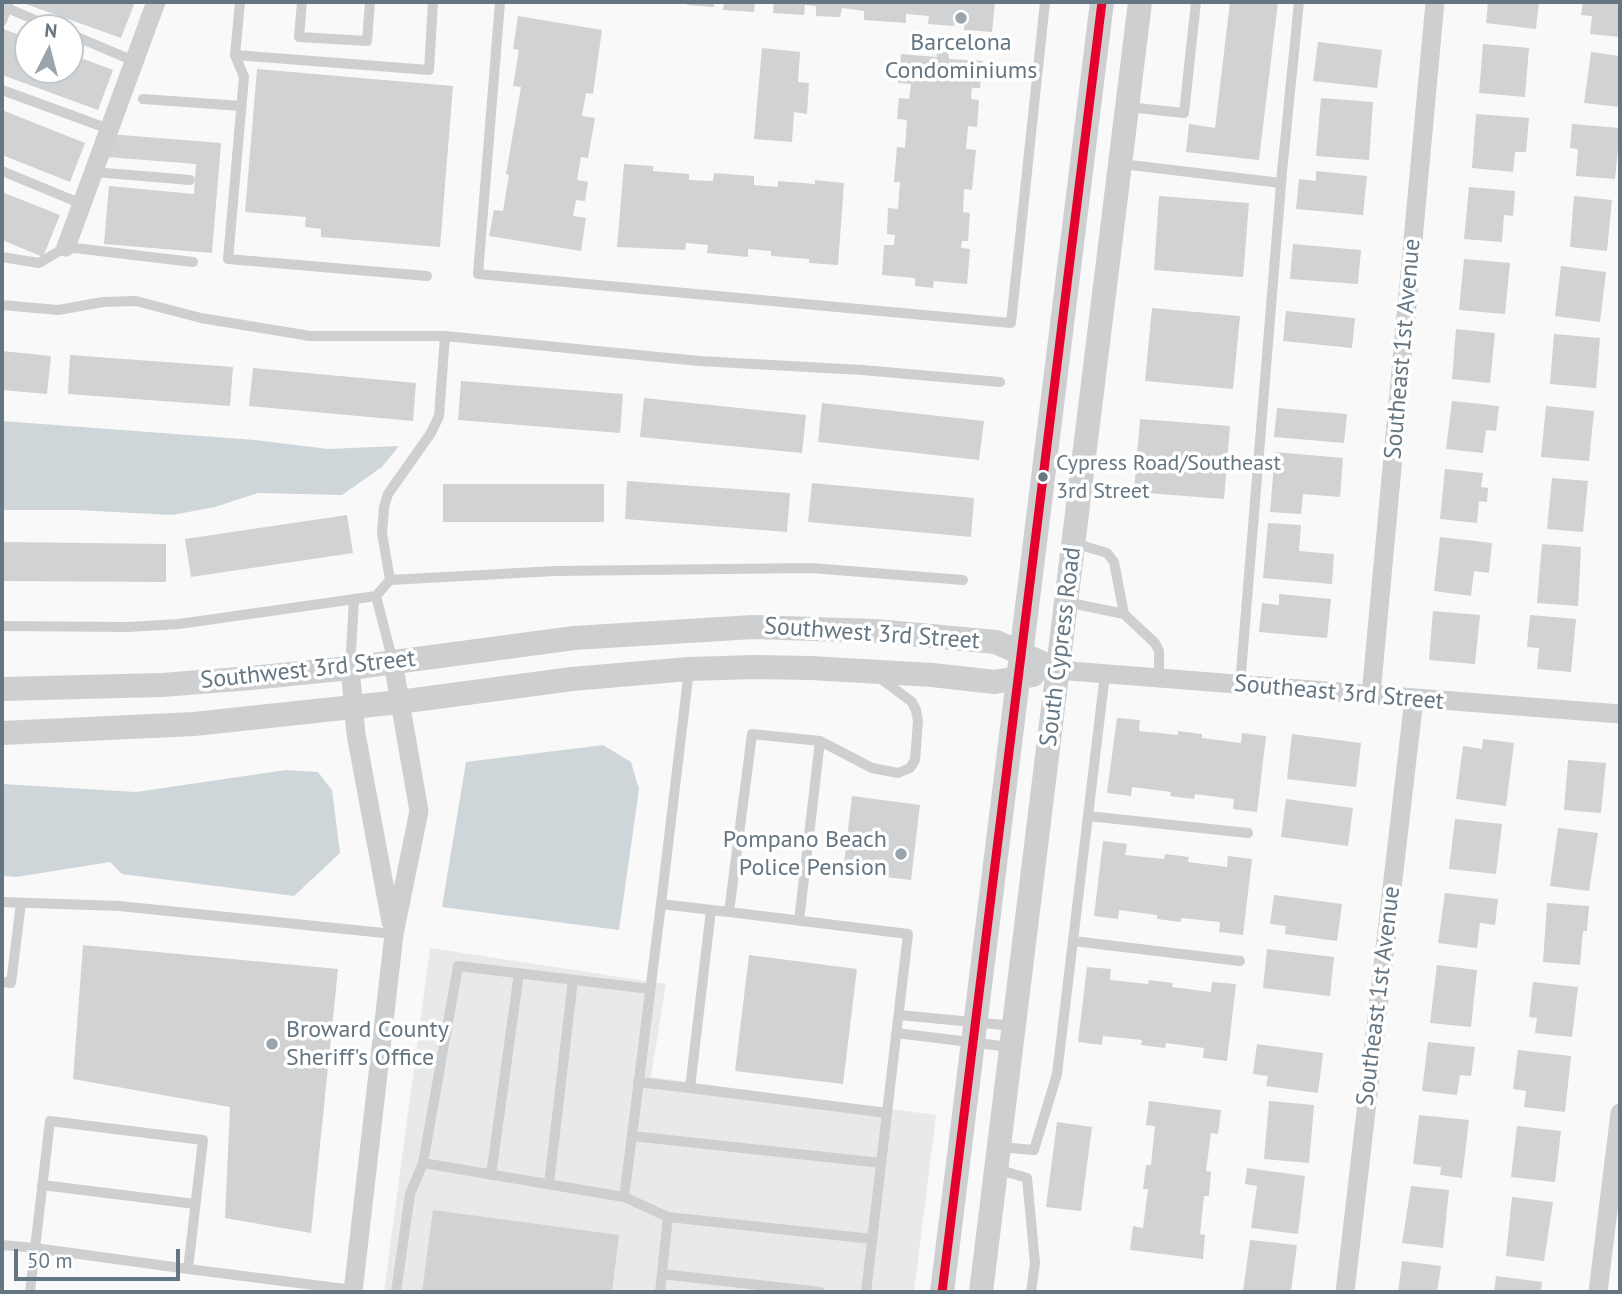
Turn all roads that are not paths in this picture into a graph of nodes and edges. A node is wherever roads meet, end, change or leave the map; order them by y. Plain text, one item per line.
1 (156, 2) edge
2 (240, 2) edge
3 (302, 2) edge
4 (370, 2) edge
5 (433, 2) edge
6 (500, 2) edge
7 (1045, 2) edge
8 (1102, 2) edge
9 (1140, 2) edge
10 (1196, 2) edge
11 (1299, 2) edge
12 (1435, 2) edge
13 (8, 5) edge
14 (26, 14) edge
15 (2, 21) edge
16 (84, 40) edge
17 (235, 55) junction
18 (134, 61) junction
19 (2, 90) edge
20 (143, 99) dead end
21 (241, 106) junction
22 (1127, 107) junction
23 (109, 129) junction
24 (1120, 163) junction
25 (2, 171) edge
26 (93, 172) junction
27 (190, 180) dead end
28 (1281, 183) junction
29 (82, 204) junction
30 (66, 247) junction
31 (2, 257) edge
32 (193, 262) dead end
33 (427, 276) dead end
34 (2, 304) edge
35 (445, 337) junction
36 (1000, 382) dead end
37 (1073, 543) junction
38 (390, 580) junction
39 (963, 580) dead end
40 (376, 596) junction
41 (354, 600) junction
42 (1066, 602) junction
43 (1124, 614) junction
44 (2, 626) edge
45 (1021, 653) junction
46 (393, 662) junction
47 (351, 668) junction
48 (689, 669) junction
49 (1057, 670) junction
50 (870, 671) junction
51 (1105, 674) junction
52 (1017, 677) junction
53 (1158, 678) junction
54 (1240, 685) junction
55 (2, 689) edge
56 (1371, 695) junction
57 (1414, 699) junction
58 (399, 702) junction
59 (353, 708) junction
60 (1620, 714) edge
61 (2, 733) edge
62 (820, 741) junction
63 (1088, 816) junction
64 (1248, 833) dead end
65 (2, 902) edge
66 (21, 903) junction
67 (661, 904) junction
68 (711, 910) junction
69 (729, 912) junction
70 (799, 921) junction
71 (394, 934) junction
72 (1073, 941) junction
73 (1240, 961) dead end
74 (519, 973) junction
75 (573, 979) junction
76 (2, 982) edge
77 (650, 989) junction
78 (899, 1014) junction
79 (896, 1033) junction
80 (974, 1033) junction
81 (1013, 1037) junction
82 (638, 1082) junction
83 (691, 1088) junction
84 (887, 1113) junction
85 (1620, 1113) edge
86 (632, 1136) junction
87 (998, 1158) junction
88 (423, 1163) junction
89 (881, 1163) junction
90 (491, 1175) junction
91 (549, 1184) junction
92 (42, 1185) junction
93 (624, 1197) junction
94 (195, 1204) junction
95 (668, 1217) junction
96 (872, 1239) junction
97 (2, 1245) edge
98 (35, 1248) junction
99 (188, 1269) junction
100 (662, 1275) junction
101 (353, 1291) edge
102 (30, 1292) edge
103 (396, 1292) edge
104 (660, 1292) edge
105 (820, 1292) edge
106 (866, 1292) edge
107 (942, 1292) edge
108 (981, 1292) edge
109 (1031, 1292) edge
110 (1345, 1292) edge
111 (1598, 1292) edge

1 - 18 street
2 - 17 lane
3 - 4 lane
5 - 17 lane
6 - 7 lane
8 - 45 street, South Cypress Road
9 - 22 street, South Cypress Road
10 - 22 lane
11 - 28 lane
12 - 56 street, Southeast 1st Avenue
13 - 14 lane
13 - 15 lane
16 - 18 lane
17 - 21 lane
18 - 23 street
19 - 23 lane
20 - 21 lane
21 - 33 lane
22 - 24 street, South Cypress Road
23 - 26 street
24 - 28 lane
24 - 37 street, South Cypress Road
25 - 29 lane
26 - 27 lane
26 - 29 street
28 - 54 lane
29 - 30 street
30 - 31 lane
30 - 32 lane
34 - 35 lane
35 - 36 lane
35 - 38 lane
37 - 42 street, South Cypress Road
37 - 43 lane
38 - 39 lane
38 - 40 lane
40 - 41 lane
40 - 46 lane
41 - 44 lane
41 - 47 lane
42 - 43 lane
42 - 49 street, South Cypress Road
43 - 53 lane
45 - 46 street, Southwest 3rd Street
45 - 49 street, Southwest 3rd Street
45 - 52 street, South Cypress Road
46 - 47 street, Southwest 3rd Street
46 - 58 street
47 - 55 street, Southwest 3rd Street
47 - 59 street
48 - 50 street, Southwest 3rd Street
48 - 58 street, Southwest 3rd Street
48 - 67 lane
49 - 51 street, Southeast 3rd Street
49 - 52 street, Southwest 3rd Street
49 - 81 street, South Cypress Road
50 - 52 street, Southwest 3rd Street
50 - 62 lane
51 - 53 street, Southeast 3rd Street
51 - 63 lane
52 - 80 street, South Cypress Road
53 - 54 street, Southeast 3rd Street
54 - 56 street, Southeast 3rd Street
56 - 57 street, Southeast 3rd Street
57 - 60 street, Southeast 3rd Street
57 - 110 street, Southeast 1st Avenue
58 - 59 street, Southwest 3rd Street
58 - 71 street
59 - 61 street, Southwest 3rd Street
59 - 71 street
62 - 69 lane
62 - 70 lane
63 - 64 lane
63 - 72 lane
65 - 66 lane
66 - 71 lane
66 - 76 lane
67 - 68 lane
67 - 77 lane
68 - 69 lane
68 - 83 lane
69 - 70 lane
70 - 78 lane
71 - 101 street
72 - 73 lane
72 - 87 lane
74 - 75 lane
74 - 88 lane
74 - 90 lane
75 - 77 lane
75 - 91 lane
77 - 82 lane
78 - 79 lane
78 - 80 lane
79 - 80 lane
79 - 84 lane
80 - 81 lane
80 - 81 lane
80 - 107 street, South Cypress Road
81 - 87 street, South Cypress Road
82 - 83 lane
82 - 86 lane
83 - 84 lane
84 - 89 lane
85 - 111 street
86 - 89 lane
86 - 93 lane
87 - 108 street, South Cypress Road
87 - 109 lane
88 - 90 lane
88 - 103 lane
89 - 96 lane
90 - 91 lane
91 - 93 lane
92 - 94 lane
92 - 94 lane
92 - 98 lane
93 - 95 lane
94 - 99 lane
95 - 96 lane
95 - 100 lane
96 - 106 lane
97 - 98 lane
98 - 99 lane
98 - 102 lane
99 - 101 lane
100 - 104 lane
100 - 105 lane

